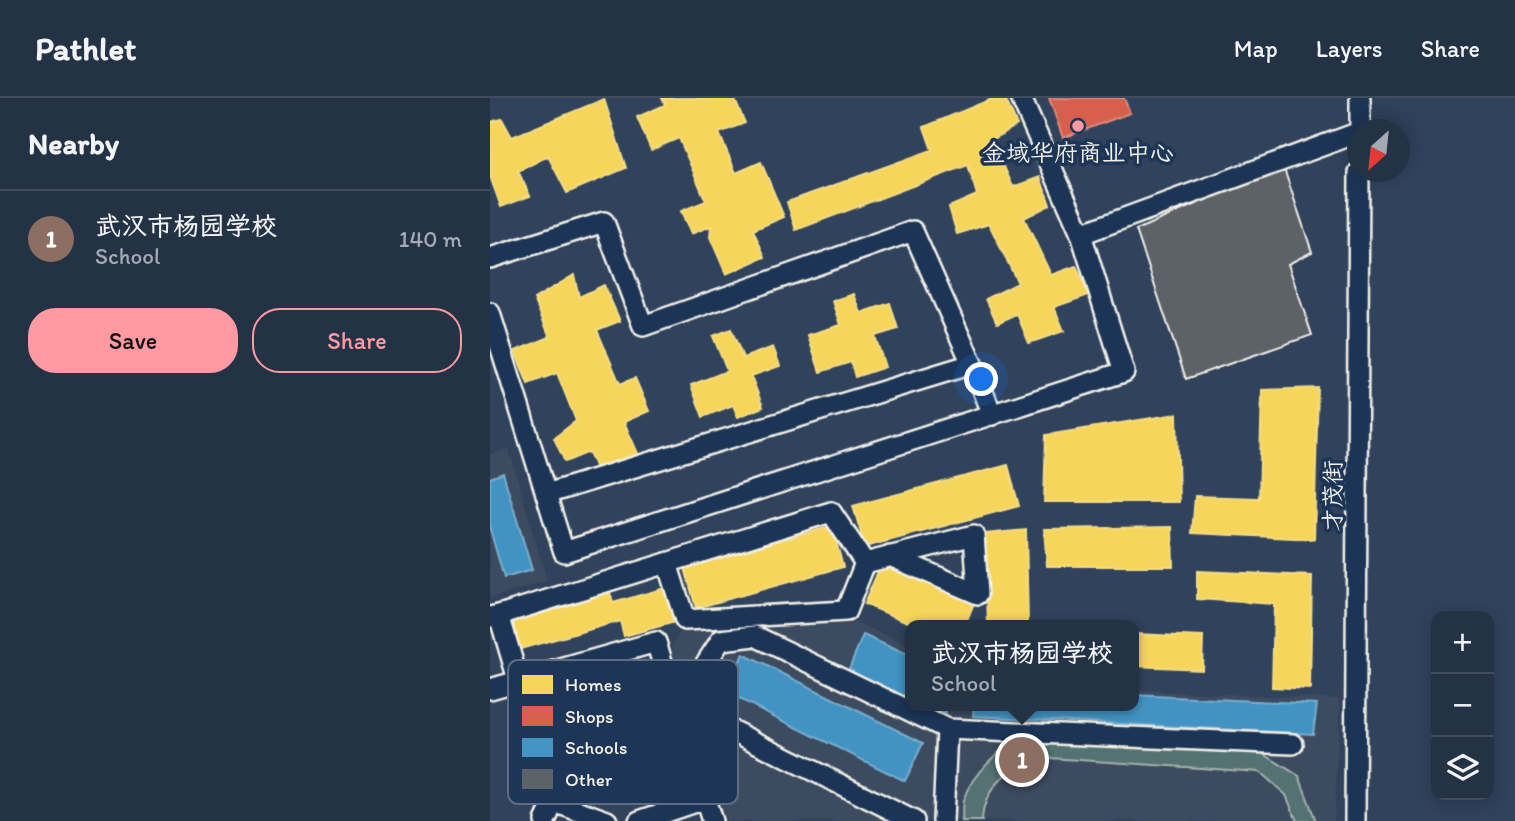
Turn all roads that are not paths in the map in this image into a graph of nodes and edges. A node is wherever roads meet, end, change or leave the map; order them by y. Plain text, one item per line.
1 (1021, 98) edge
2 (1360, 98) edge
3 (1359, 119) edge
4 (1347, 135) edge
5 (1359, 182) edge
6 (1082, 234) junction
7 (490, 258) edge
8 (490, 313) edge
9 (972, 364) junction
10 (992, 415) junction
11 (546, 494) junction
12 (890, 556) junction
13 (667, 562) junction
14 (865, 563) junction
15 (494, 616) edge
16 (510, 660) edge
17 (592, 660) edge
18 (662, 660) edge
19 (708, 660) edge
20 (508, 684) edge
21 (490, 689) edge
22 (905, 709) edge
23 (910, 711) edge
24 (947, 729) junction
25 (738, 734) edge
26 (1293, 744) dead end
27 (553, 804) edge
28 (560, 804) edge
29 (689, 804) edge
30 (706, 804) edge
31 (911, 820) edge
32 (545, 821) edge
33 (607, 821) edge
34 (639, 821) edge
35 (712, 821) edge
36 (943, 821) edge
37 (1355, 821) edge

1 - 6 street
2 - 3 street
4 - 6 street
5 - 37 street, 才茂街
6 - 10 street
7 - 9 street
8 - 11 street
9 - 10 street
9 - 11 street
10 - 11 street
12 - 12 street
12 - 14 street
13 - 14 street
13 - 14 street
13 - 15 street
15 - 16 street
17 - 18 street
19 - 22 street
20 - 21 street
23 - 24 street
24 - 26 street
24 - 36 street
25 - 31 street
27 - 32 street
28 - 33 street
29 - 34 street
30 - 35 street

